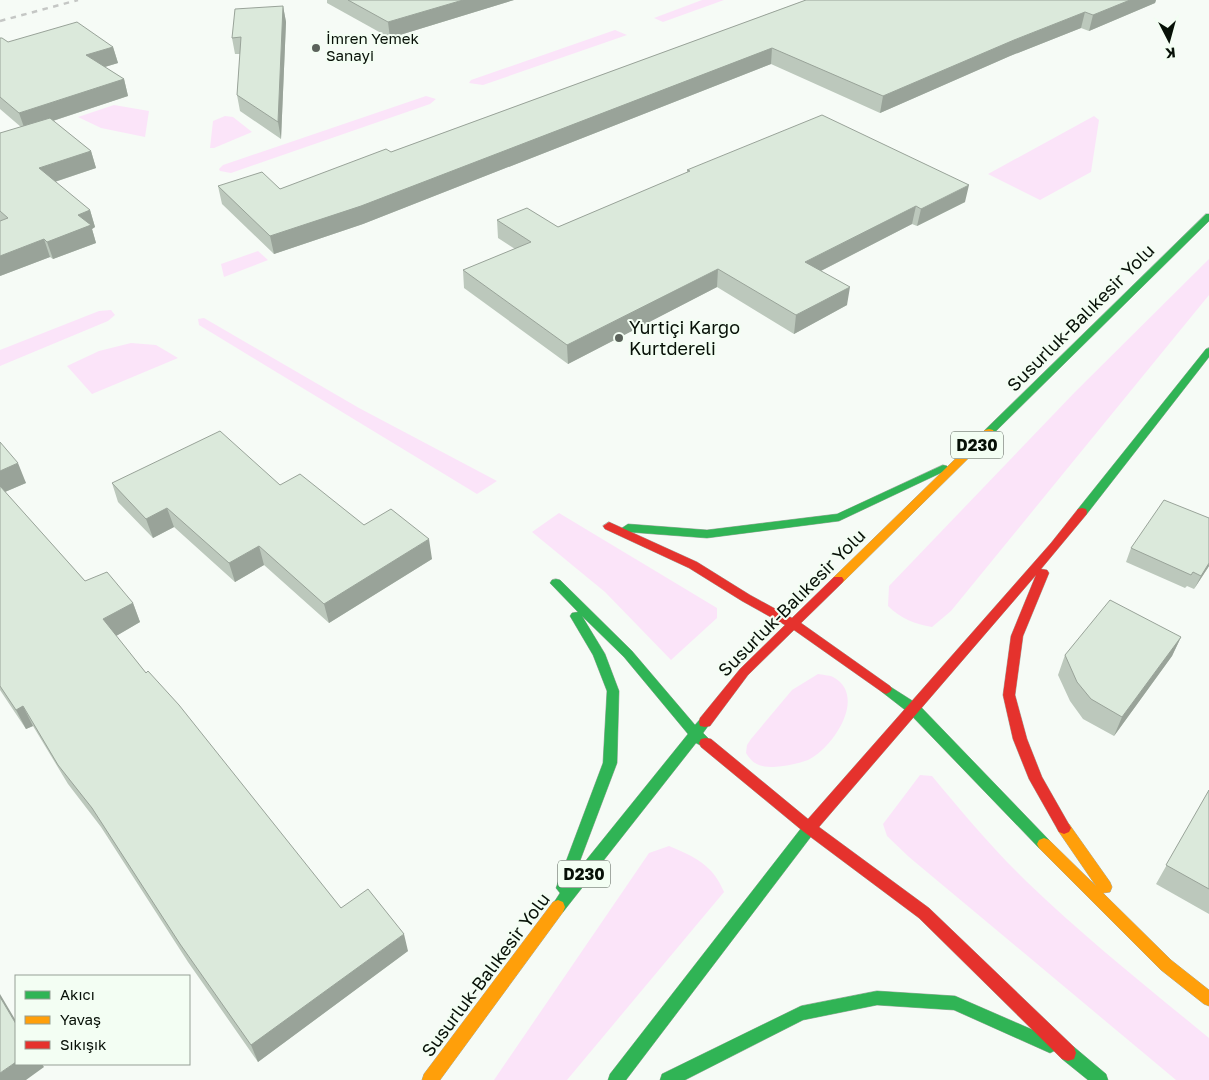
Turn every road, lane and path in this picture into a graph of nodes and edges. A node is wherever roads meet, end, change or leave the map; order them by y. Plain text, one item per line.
1 (1209, 216) edge
2 (1209, 351) edge
3 (964, 458) junction
4 (1055, 546) junction
5 (794, 624) junction
6 (914, 709) junction
7 (695, 734) junction
8 (809, 828) junction
9 (554, 912) junction
10 (1166, 965) junction
11 (1209, 999) edge
12 (1068, 1053) junction
13 (430, 1080) edge
14 (616, 1080) edge
15 (668, 1080) edge
16 (1100, 1080) edge

1 - 3 main road, Susurluk-Balıkesir Yolu / D230
2 - 4 main road
3 - 5 main road, Susurluk-Balıkesir Yolu / D230
3 - 5 main road
4 - 6 main road
4 - 10 main road
5 - 6 main road
5 - 7 main road, Susurluk-Balıkesir Yolu / D230
6 - 8 main road
6 - 10 main road
7 - 8 main road
7 - 9 main road, Susurluk-Balıkesir Yolu / D230
7 - 9 main road
8 - 12 main road
8 - 14 main road
9 - 13 main road, Susurluk-Balıkesir Yolu / D230
10 - 11 main road
12 - 15 main road
12 - 16 main road

